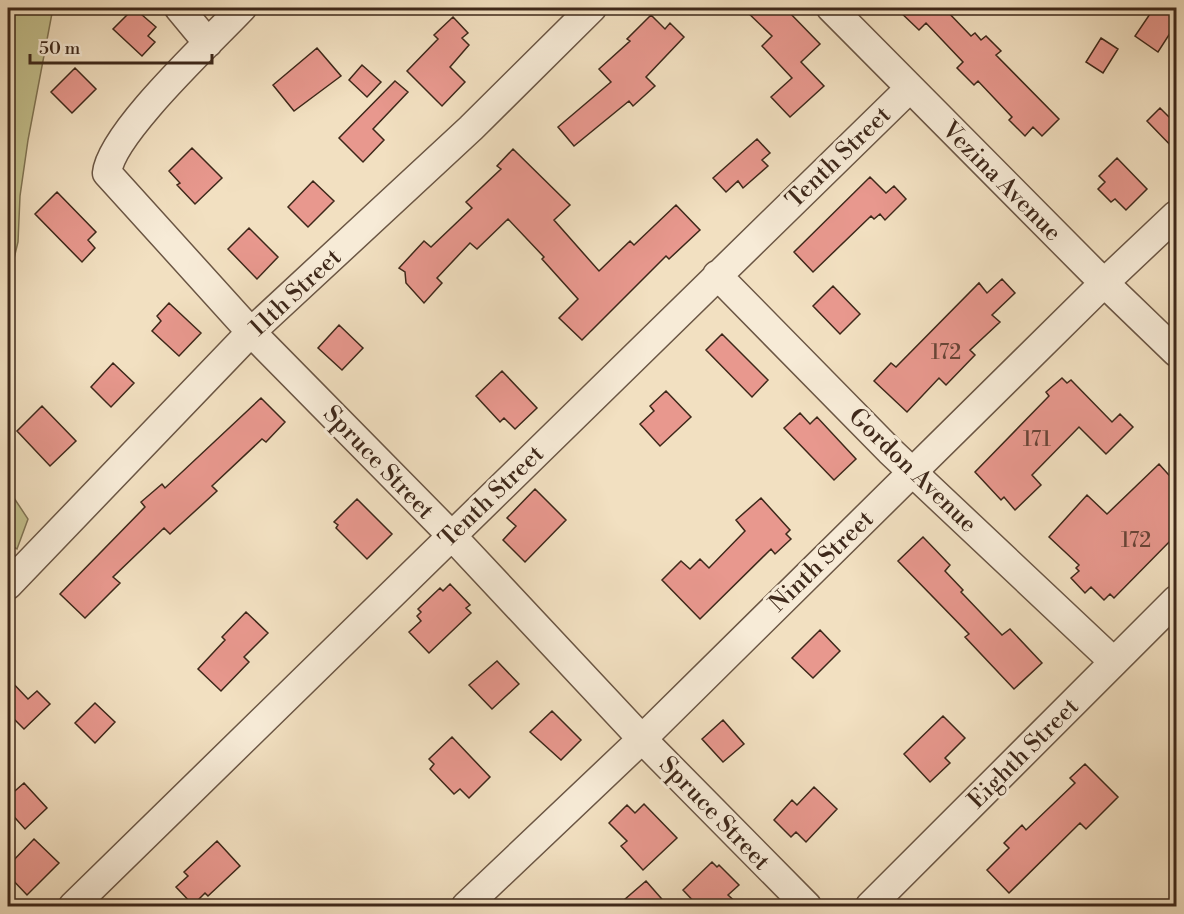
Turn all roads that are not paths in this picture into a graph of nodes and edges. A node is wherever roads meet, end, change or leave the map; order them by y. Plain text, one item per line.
1 (179, 8) edge
2 (242, 8) edge
3 (592, 8) edge
4 (831, 8) edge
5 (208, 44) junction
6 (910, 88) junction
7 (1176, 215) edge
8 (717, 274) junction
9 (1104, 283) junction
10 (251, 332) junction
11 (1176, 352) edge
12 (914, 471) junction
13 (451, 535) junction
14 (8, 585) edge
15 (1176, 600) edge
16 (1114, 662) junction
17 (642, 739) junction
18 (73, 906) edge
19 (466, 906) edge
20 (807, 906) edge
21 (870, 906) edge

1 - 5 street
2 - 5 street
3 - 10 street, 11th Street
4 - 6 street, Vezina Avenue
5 - 10 street, Spruce Street
6 - 8 street, Tenth Street
6 - 9 street, Vezina Avenue
7 - 9 street, Ninth Street
8 - 12 street, Gordon Avenue
8 - 13 street, Tenth Street
9 - 11 street, Vezina Avenue
9 - 12 street, Ninth Street
10 - 13 street, Spruce Street
10 - 14 street, 11th Street
12 - 16 street, Gordon Avenue
12 - 17 street, Ninth Street
13 - 17 street, Spruce Street
13 - 18 street, Tenth Street
15 - 16 street, Eighth Street
16 - 21 street, Eighth Street
17 - 19 street, Ninth Street
17 - 20 street, Spruce Street

